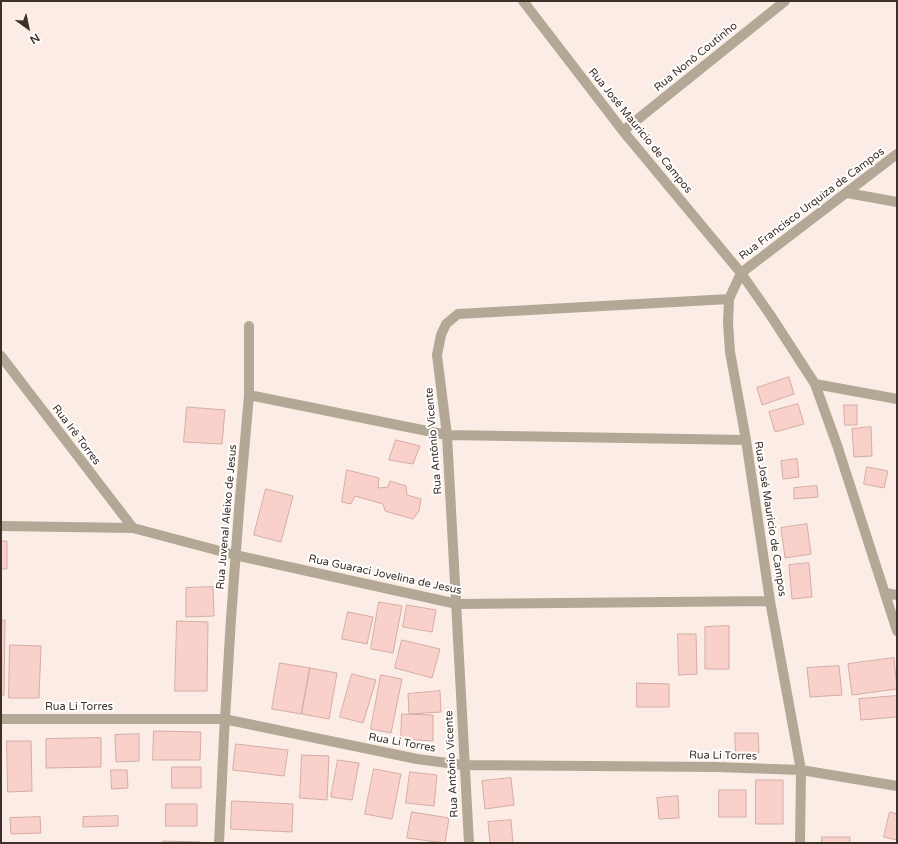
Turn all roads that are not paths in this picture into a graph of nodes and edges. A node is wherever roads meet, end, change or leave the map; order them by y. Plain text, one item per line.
1 (523, 1) edge
2 (785, 1) edge
3 (623, 131) junction
4 (897, 154) edge
5 (847, 193) junction
6 (897, 202) edge
7 (741, 273) junction
8 (729, 298) junction
9 (249, 326) dead end
10 (1, 356) edge
11 (815, 384) junction
12 (249, 395) junction
13 (897, 399) edge
14 (447, 435) junction
15 (746, 440) junction
16 (1, 526) edge
17 (133, 528) junction
18 (235, 555) junction
19 (885, 593) junction
20 (897, 595) edge
21 (770, 601) junction
22 (457, 604) junction
23 (897, 631) edge
24 (1, 719) edge
25 (224, 719) junction
26 (463, 765) junction
27 (801, 770) junction
28 (897, 786) edge
29 (219, 843) edge
30 (469, 843) edge
31 (800, 843) edge

1 - 3 street, Rua José Mauricio de Campos
2 - 3 street, Rua Nonô Coutinho
3 - 7 street, Rua José Mauricio de Campos
4 - 5 street, Rua Francisco Urquiza de Campos
5 - 6 street
5 - 7 street, Rua Francisco Urquiza de Campos
7 - 8 street, Rua José Mauricio de Campos
7 - 11 street, Rua José Mauricio de Campos
8 - 14 street, Rua Antônio Vicente
8 - 15 street, Rua José Mauricio de Campos
9 - 12 street, Rua Juvenal Aleixo de Jesus
10 - 17 street, Rua Irê Torres
11 - 13 street
11 - 19 street, Rua José Mauricio de Campos
12 - 14 street
12 - 18 street, Rua Juvenal Aleixo de Jesus
14 - 15 street
14 - 22 street, Rua Antônio Vicente
15 - 21 street, Rua José Mauricio de Campos
16 - 17 street, Rua Guaraci Jovelina de Jesus
17 - 18 street, Rua Guaraci Jovelina de Jesus
18 - 22 street, Rua Guaraci Jovelina de Jesus
18 - 25 street, Rua Juvenal Aleixo de Jesus
19 - 20 street
19 - 23 street, Rua José Mauricio de Campos
21 - 22 street, Rua Guaraci Jovelina de Jesus
21 - 27 street, Rua José Mauricio de Campos
22 - 26 street, Rua Antônio Vicente
24 - 25 street, Rua Li Torres
25 - 26 street, Rua Li Torres
25 - 29 street, Rua Juvenal Aleixo de Jesus
26 - 27 street, Rua Li Torres
26 - 30 street, Rua Antônio Vicente
27 - 28 street, Rua Li Torres
27 - 31 street, Rua José Mauricio de Campos

